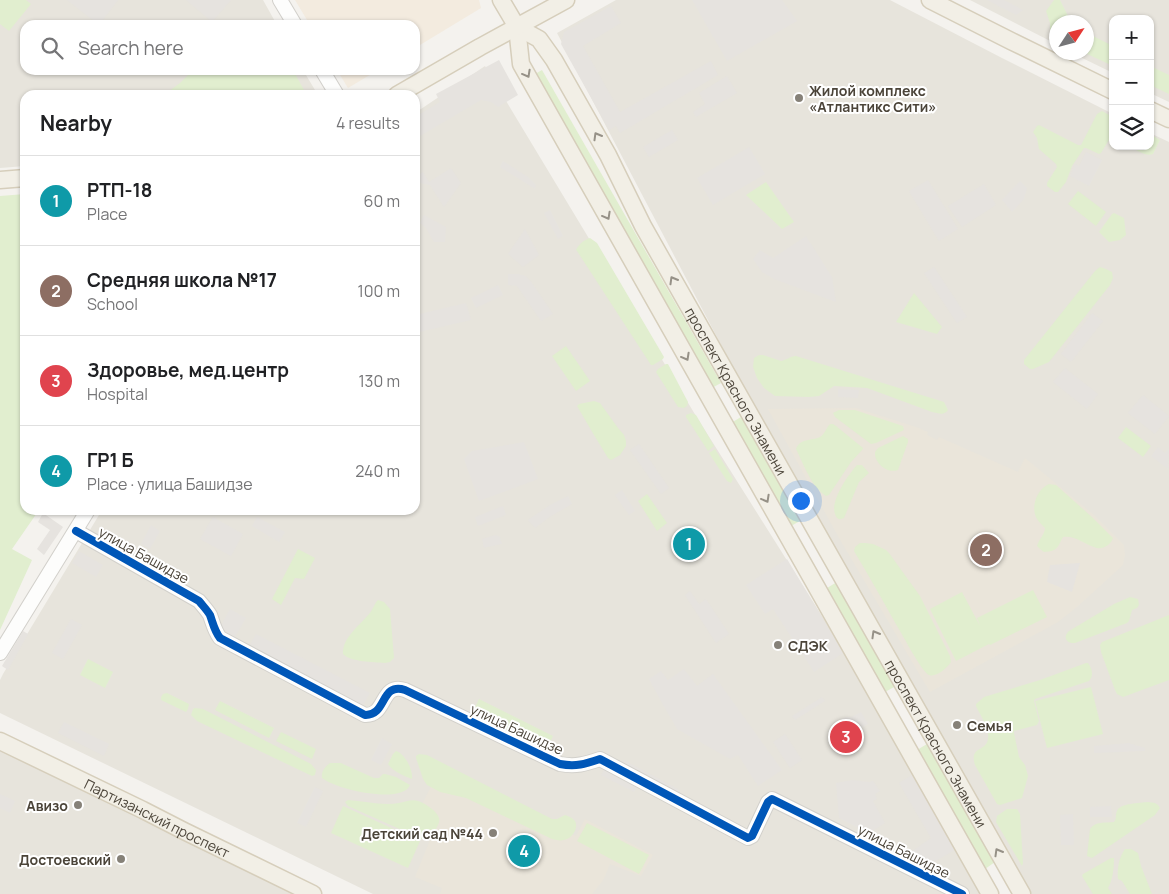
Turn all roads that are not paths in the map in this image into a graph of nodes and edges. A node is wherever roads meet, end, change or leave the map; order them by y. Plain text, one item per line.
1 (280, 0) edge
2 (501, 0) edge
3 (566, 0) edge
4 (930, 0) edge
5 (292, 20) edge
6 (517, 27) junction
7 (325, 75) edge
8 (1109, 89) edge
9 (334, 90) edge
10 (407, 90) edge
11 (1154, 112) edge
12 (1169, 119) edge
13 (20, 178) edge
14 (0, 180) edge
15 (85, 515) edge
16 (76, 531) junction
17 (0, 653) edge
18 (0, 742) edge
19 (1017, 892) edge
20 (314, 894) edge
21 (962, 894) edge
22 (990, 894) edge

1 - 5 street
2 - 6 main road, проспект Красного Знамени
3 - 6 main road
4 - 8 main road
6 - 10 main road
19 -> 6 main road, проспект Красного Знамени
6 -> 22 main road, проспект Красного Знамени
7 - 9 street
11 - 12 main road
13 - 14 main road
15 - 16 street
16 - 17 street
16 - 21 street, улица Башидзе
18 - 20 main road, Партизанский проспект

